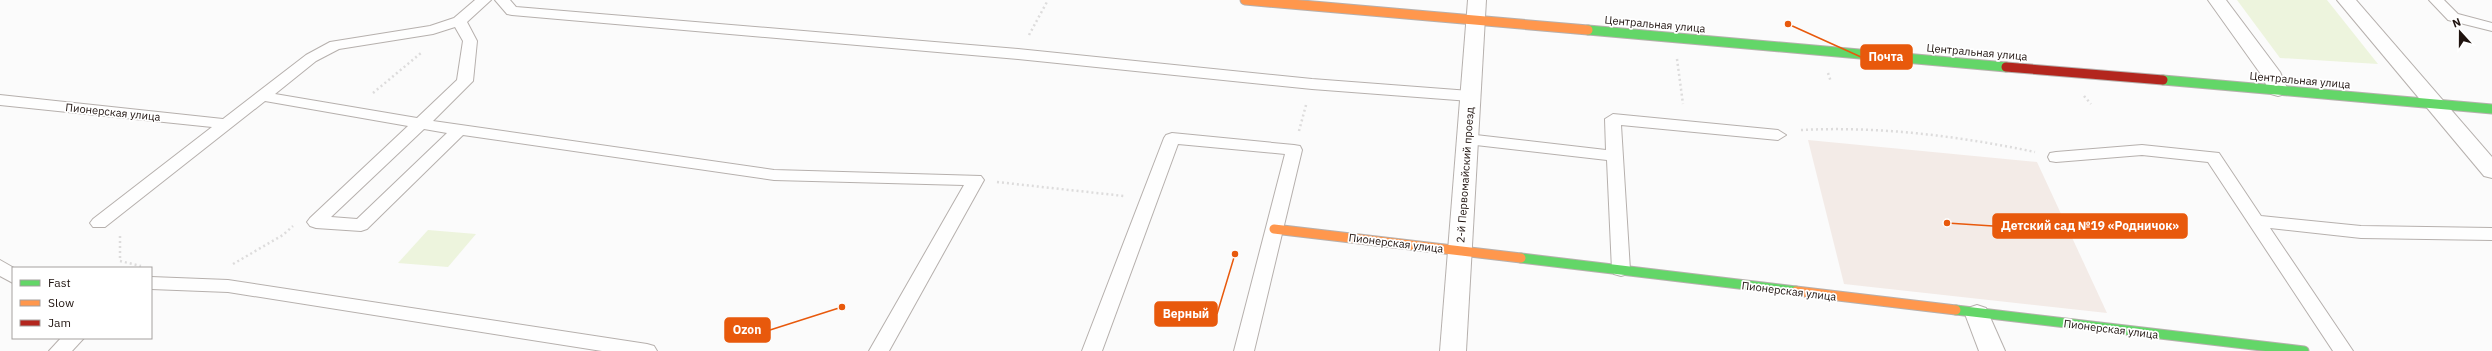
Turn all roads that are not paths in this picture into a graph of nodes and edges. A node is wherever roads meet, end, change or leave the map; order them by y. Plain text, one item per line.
1 (484, 0) edge
2 (502, 0) edge
3 (1245, 0) edge
4 (2217, 0) edge
5 (2346, 0) edge
6 (2436, 0) edge
7 (1476, 10) edge
8 (459, 21) junction
9 (2492, 27) edge
10 (2278, 90) junction
11 (262, 96) junction
12 (1470, 96) junction
13 (0, 100) edge
14 (2435, 104) junction
15 (2492, 109) edge
16 (422, 123) junction
17 (226, 124) junction
18 (459, 130) junction
19 (1778, 135) road end
20 (1467, 139) junction
21 (1615, 156) junction
22 (2056, 158) road end
23 (2492, 171) edge
24 (2256, 221) junction
25 (100, 223) dead end
26 (1274, 229) junction
27 (2492, 234) edge
28 (1459, 250) junction
29 (0, 266) edge
30 (1621, 270) junction
31 (12, 276) edge
32 (152, 283) edge
33 (1977, 314) junction
34 (73, 339) edge
35 (59, 351) edge
36 (647, 351) edge
37 (879, 351) edge
38 (1092, 351) edge
39 (1244, 351) edge
40 (1453, 351) edge
41 (1992, 351) edge
42 (2304, 351) edge
43 (2343, 351) edge

1 - 8 lane
2 - 12 lane
3 - 7 main road, Центральная улица
4 - 10 street
5 - 14 street
6 - 9 lane
7 - 10 main road, Центральная улица
7 - 12 street, 2-й Первомайский проезд
8 - 11 lane
8 - 16 lane
10 - 14 main road, Центральная улица
11 - 16 lane
11 - 17 lane
12 - 20 street, 2-й Первомайский проезд
13 - 17 lane, Пионерская улица
14 - 15 main road, Центральная улица
14 - 23 street
16 - 18 lane
16 - 18 lane
17 - 25 lane
18 - 37 lane
19 - 21 lane
20 - 21 lane
20 - 28 street, 2-й Первомайский проезд
21 - 30 lane
22 - 24 lane
24 - 27 lane
24 - 43 lane
26 - 28 main road, Пионерская улица
26 - 38 lane
26 - 39 lane
28 - 30 main road, Пионерская улица
28 - 40 street, 2-й Первомайский проезд
29 - 31 lane
30 - 33 main road, Пионерская улица
32 - 36 lane
33 - 41 street
33 - 42 main road, Пионерская улица
34 - 35 lane

